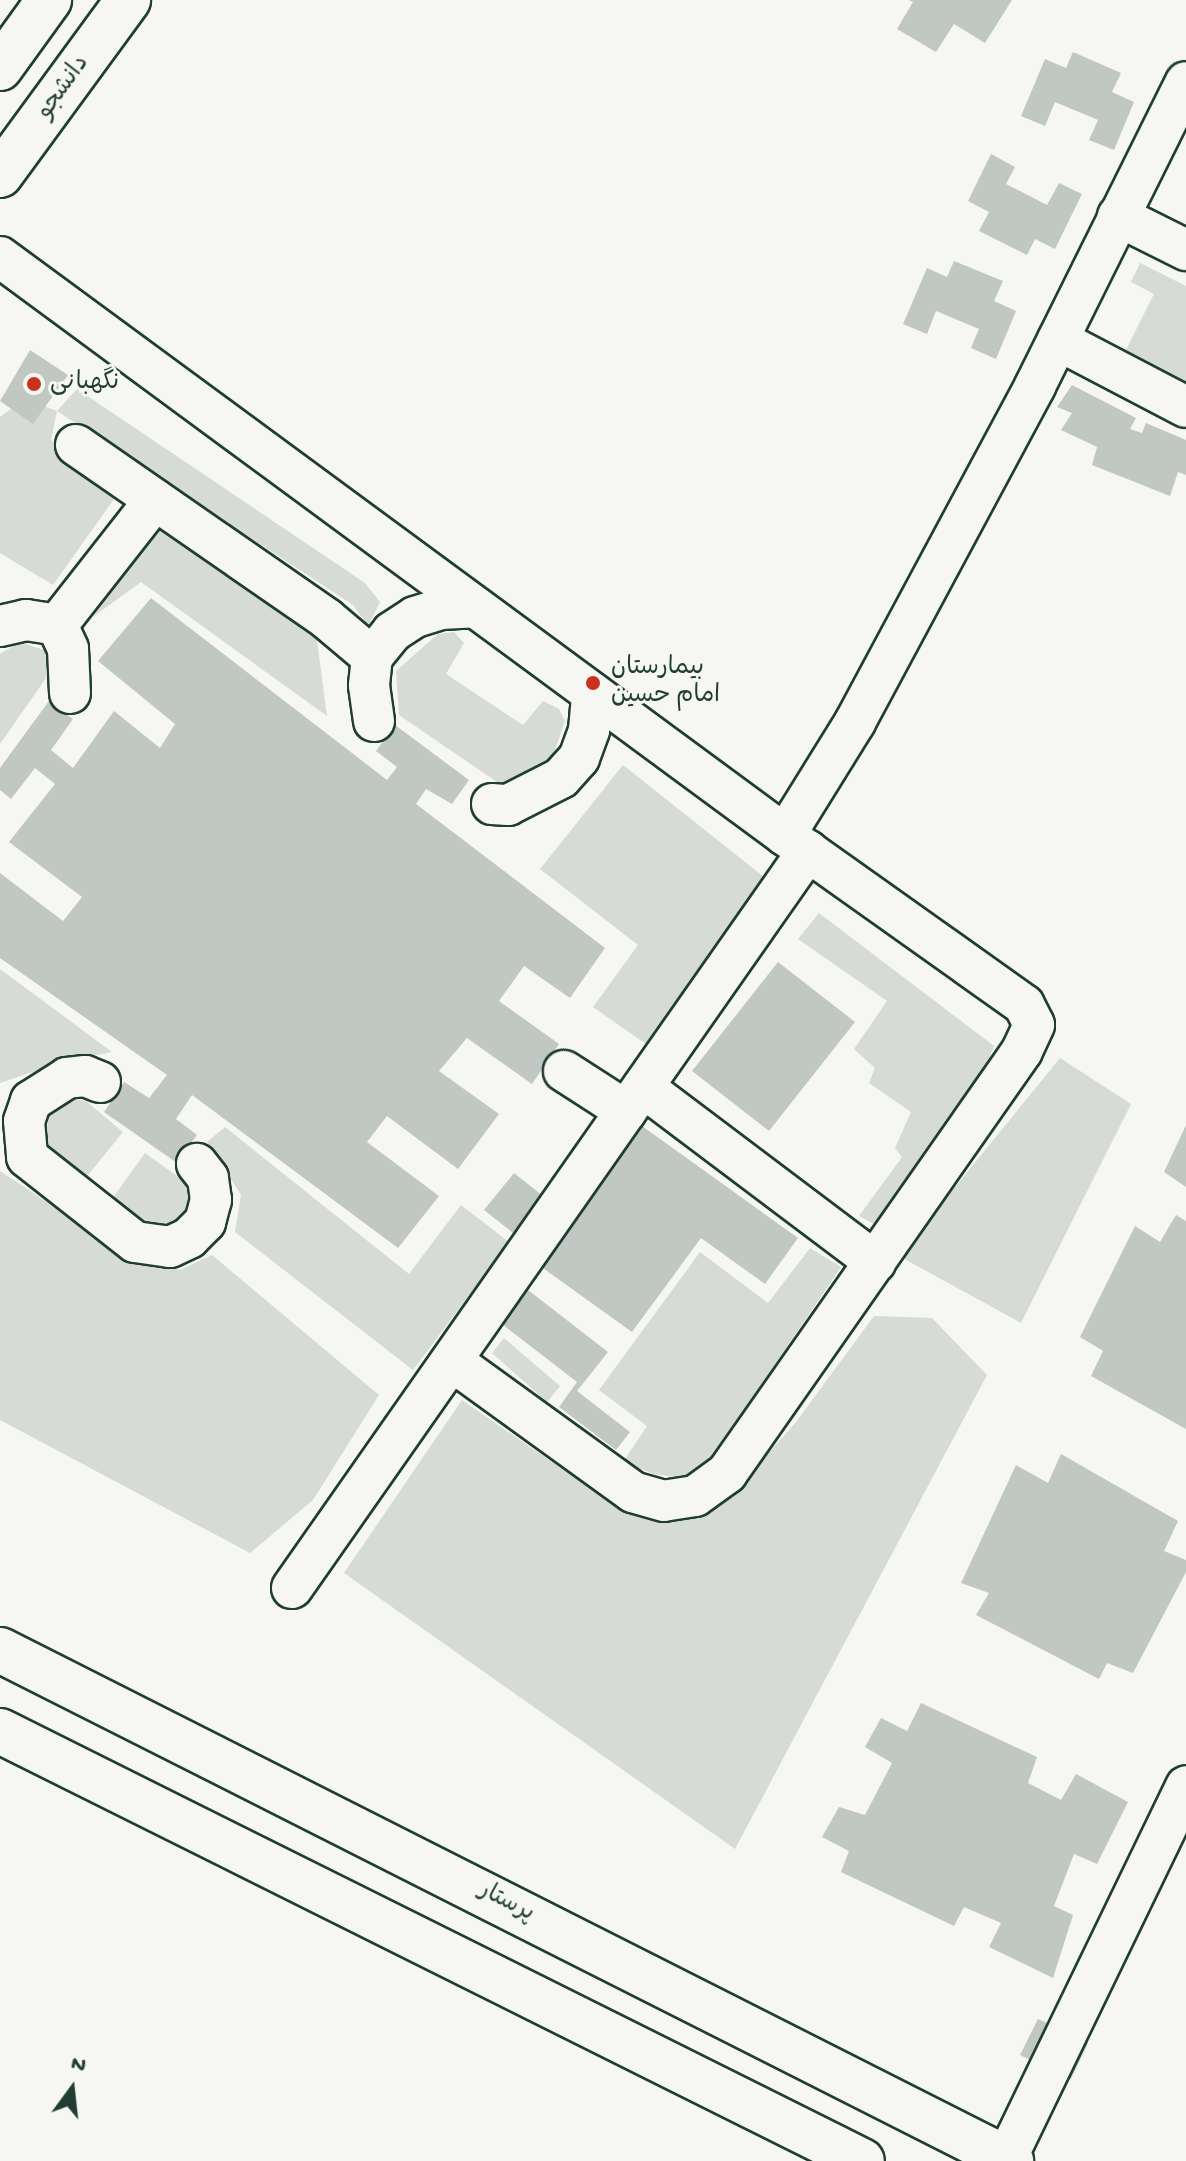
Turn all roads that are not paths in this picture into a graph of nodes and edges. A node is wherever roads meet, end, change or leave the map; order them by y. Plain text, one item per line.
1 (49, 0) edge
2 (128, 0) edge
3 (0, 68) edge
4 (1186, 82) edge
5 (0, 175) edge
6 (1118, 216) junction
7 (1186, 250) edge
8 (0, 257) edge
9 (1058, 340) junction
10 (1186, 407) edge
11 (76, 445) dead end
12 (155, 500) junction
13 (475, 607) junction
14 (57, 625) junction
15 (0, 626) edge
16 (372, 657) junction
17 (70, 693) dead end
18 (592, 693) junction
19 (374, 721) dead end
20 (492, 804) dead end
21 (796, 843) junction
22 (564, 1071) dead end
23 (100, 1082) dead end
24 (635, 1099) junction
25 (14, 1148) edge
26 (197, 1164) dead end
27 (875, 1262) junction
28 (452, 1361) junction
29 (292, 1588) dead end
30 (0, 1650) edge
31 (0, 1731) edge
32 (1186, 1786) edge
33 (1008, 2160) edge
34 (862, 2161) edge

1 - 3 main road
2 - 5 main road, دانشجو
4 - 6 lane
6 - 7 lane
6 - 9 lane
8 - 13 lane
9 - 10 lane
9 - 21 lane
11 - 12 lane
12 - 14 lane
12 - 16 lane
13 - 16 lane
13 - 18 lane
14 - 15 lane
14 - 17 lane
16 - 19 lane
18 - 20 lane
18 - 21 lane
21 - 24 lane
21 - 27 lane
22 - 24 lane
23 - 25 lane
24 - 27 lane
24 - 28 lane
25 - 26 lane
27 - 28 lane
28 - 29 lane
30 - 33 main road, پرستار
31 - 34 main road
32 - 33 lane

